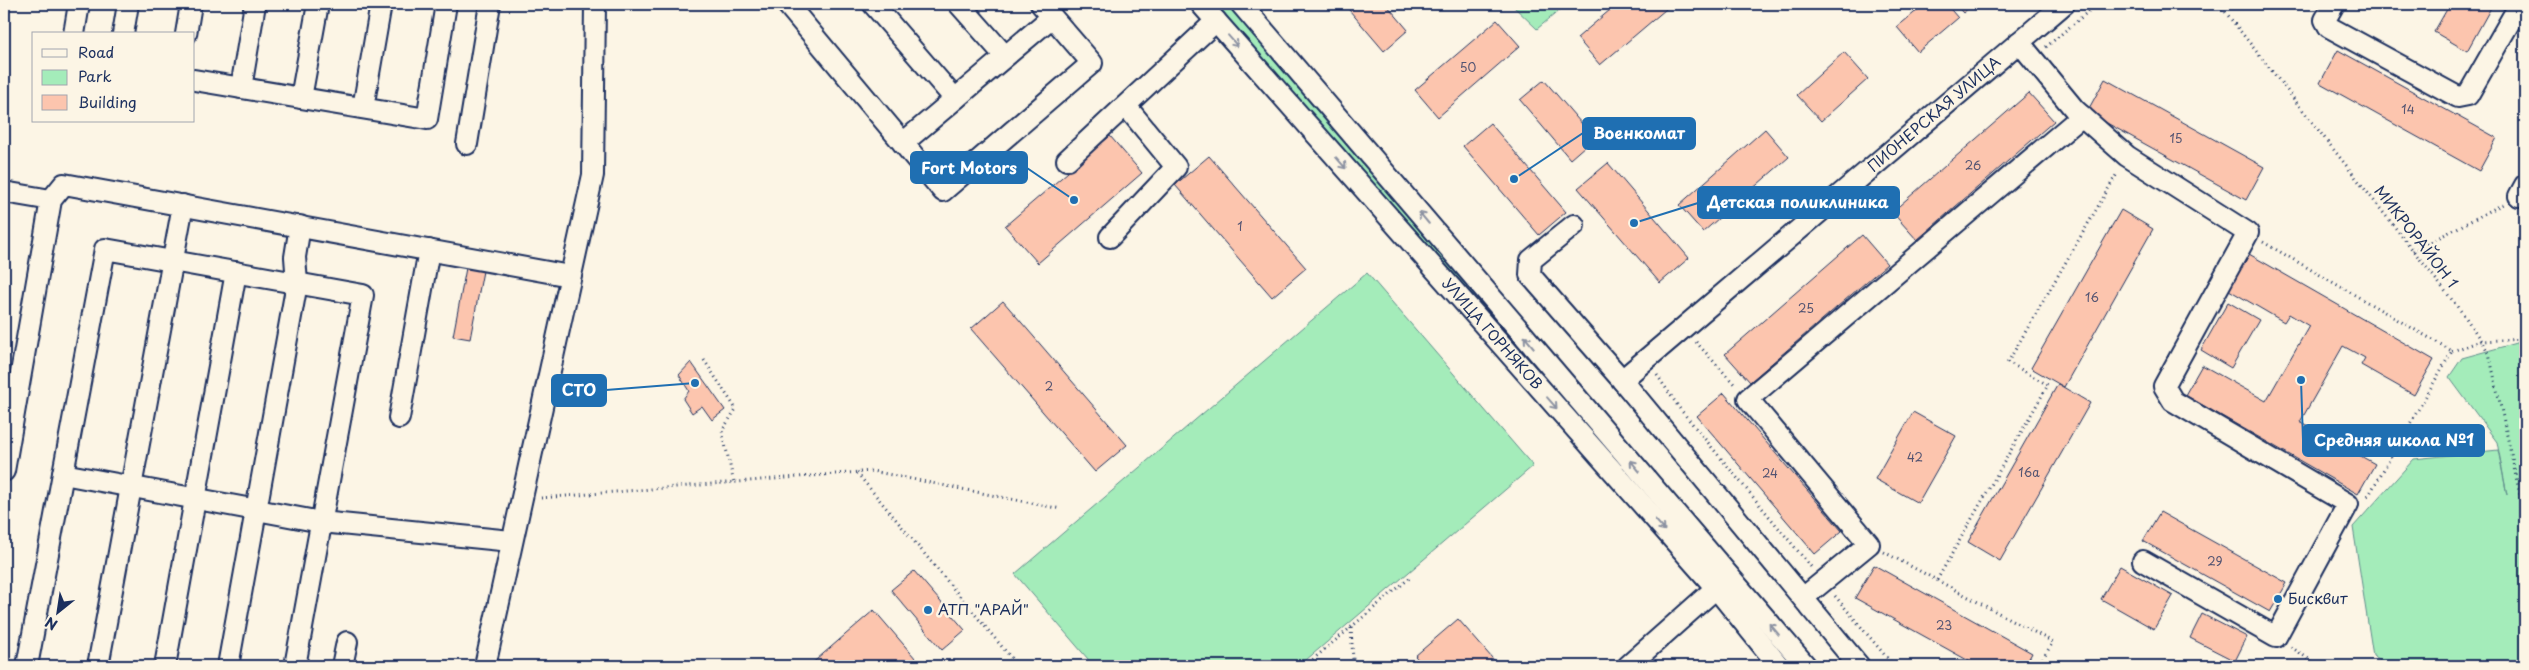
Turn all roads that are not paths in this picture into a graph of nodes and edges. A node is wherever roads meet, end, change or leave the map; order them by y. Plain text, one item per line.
1 (79, 4) edge
2 (128, 4) edge
3 (191, 4) edge
4 (255, 4) edge
5 (318, 4) edge
6 (382, 4) edge
7 (446, 4) edge
8 (490, 4) edge
9 (595, 4) edge
10 (787, 4) edge
11 (873, 4) edge
12 (959, 4) edge
13 (1201, 4) edge
14 (1241, 4) edge
15 (2334, 4) edge
16 (2520, 4) edge
17 (2061, 5) edge
18 (1046, 10) edge
19 (1216, 21) junction
20 (74, 32) edge
21 (123, 32) edge
22 (186, 32) edge
23 (2019, 42) junction
24 (1005, 56) junction
25 (195, 80) edge
26 (240, 88) junction
27 (301, 98) junction
28 (955, 99) junction
29 (1126, 106) junction
30 (363, 108) junction
31 (2082, 116) junction
32 (903, 143) junction
33 (467, 144) dead end
34 (1067, 160) dead end
35 (4, 192) edge
36 (51, 200) junction
37 (183, 205) junction
38 (1574, 225) dead end
39 (300, 226) junction
40 (1110, 237) dead end
41 (429, 250) junction
42 (173, 262) junction
43 (236, 272) junction
44 (570, 276) junction
45 (297, 284) junction
46 (1622, 380) junction
47 (398, 418) dead end
48 (7, 433) edge
49 (4, 471) edge
50 (63, 474) junction
51 (132, 487) junction
52 (195, 499) junction
53 (256, 510) junction
54 (321, 522) junction
55 (511, 541) junction
56 (2143, 561) dead end
57 (1716, 588) junction
58 (1803, 598) junction
59 (347, 642) dead end
60 (26, 666) edge
61 (98, 666) edge
62 (165, 666) edge
63 (228, 666) edge
64 (294, 666) edge
65 (342, 666) edge
66 (485, 666) edge
67 (1628, 666) edge
68 (1779, 666) edge
69 (1806, 666) edge
70 (1859, 666) edge

1 - 20 street
2 - 21 street
3 - 22 street
4 - 26 street
5 - 27 street
6 - 30 street
7 - 30 street
8 - 33 street
9 - 44 street
10 - 32 street
11 - 28 street
12 - 24 street
13 - 19 street, УЛИЦА ГОРНЯКОВ
69 -> 14 street, УЛИЦА ГОРНЯКОВ
15 - 16 street
17 - 23 street, ПИОНЕРСКАЯ УЛИЦА
18 - 24 street
18 - 32 street
19 - 29 street
19 -> 57 street, УЛИЦА ГОРНЯКОВ
23 - 31 street
23 - 46 street, ПИОНЕРСКАЯ УЛИЦА
24 - 28 street
25 - 26 street
26 - 27 street
27 - 30 street
28 - 32 street
29 - 34 street
29 - 40 street
31 - 56 street
31 - 58 street
35 - 36 street
36 - 37 street
36 - 48 street
37 - 39 street
37 - 42 street
38 - 46 street
39 - 41 street
39 - 45 street
41 - 44 street
41 - 47 street
42 - 43 street
42 - 50 street
42 - 51 street
43 - 45 street
43 - 52 street
44 - 55 street
45 - 53 street
45 - 54 street
46 - 58 street
48 - 49 street
50 - 51 street
50 - 60 street
51 - 52 street
51 - 61 street
52 - 53 street
52 - 62 street
53 - 54 street
53 - 63 street
54 - 55 street
54 - 64 street
55 - 66 street
57 - 67 street
57 - 68 street, УЛИЦА ГОРНЯКОВ
58 - 70 street
59 - 65 street

